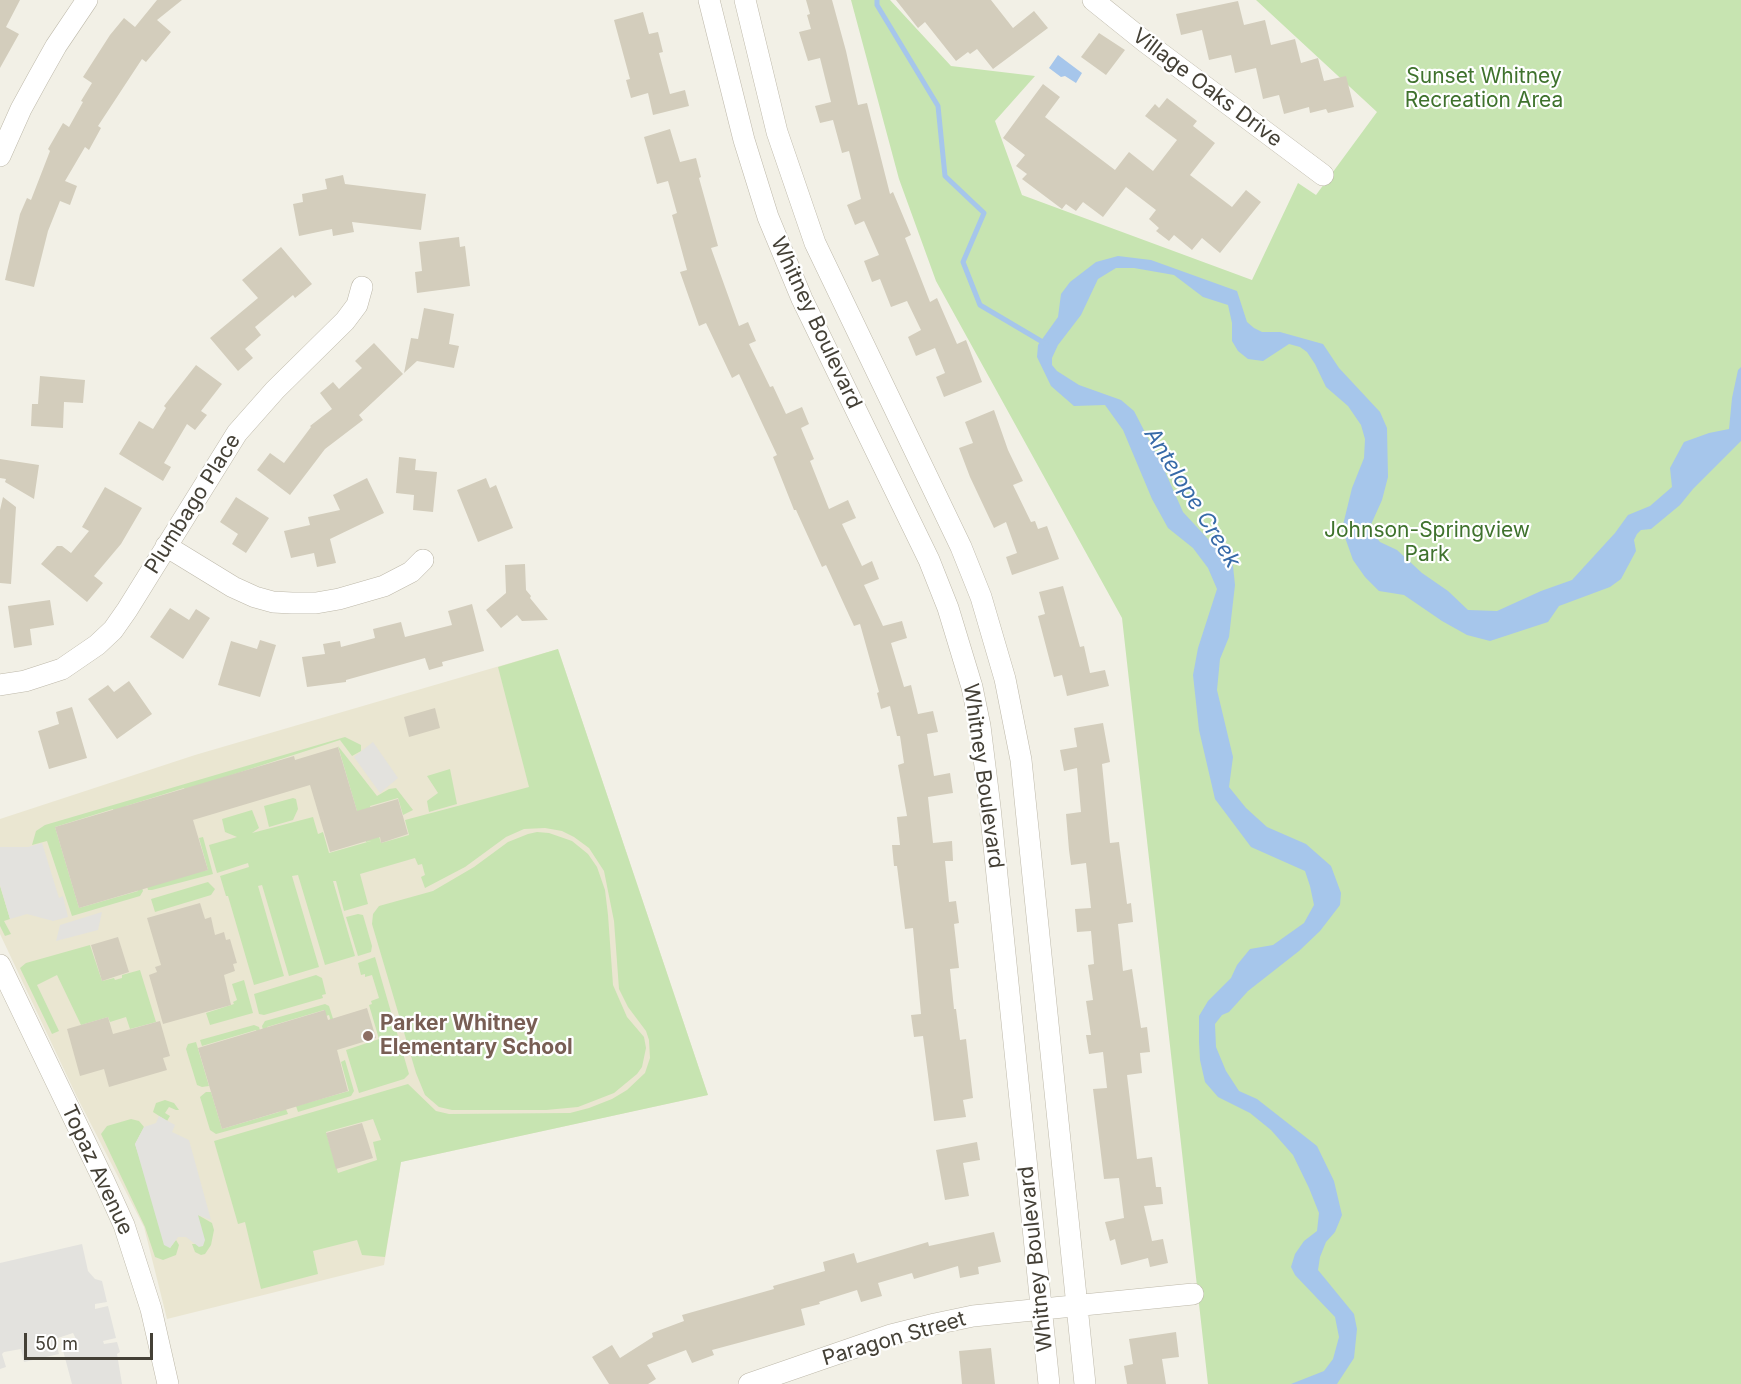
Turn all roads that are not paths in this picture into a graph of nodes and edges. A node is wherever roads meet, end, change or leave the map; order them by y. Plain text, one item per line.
1 (87, 0) edge
2 (709, 0) edge
3 (745, 0) edge
4 (1093, 0) edge
5 (0, 156) edge
6 (1323, 175) dead end
7 (362, 287) dead end
8 (166, 546) junction
9 (423, 560) dead end
10 (0, 685) edge
11 (0, 965) edge
12 (1193, 1294) dead end
13 (1077, 1306) junction
14 (1042, 1310) junction
15 (168, 1384) edge
16 (749, 1384) edge
17 (1049, 1384) edge
18 (1085, 1384) edge

1 - 5 street
2 - 14 street, Whitney Boulevard
3 - 13 street, Whitney Boulevard
4 - 6 street, Village Oaks Drive
7 - 8 street, Plumbago Place
8 - 9 street
8 - 10 street, Plumbago Place
11 - 15 street, Topaz Avenue
12 - 13 street, Paragon Street
13 - 14 street, Paragon Street
13 - 18 street, Whitney Boulevard
14 - 16 street, Paragon Street
14 - 17 street, Whitney Boulevard

